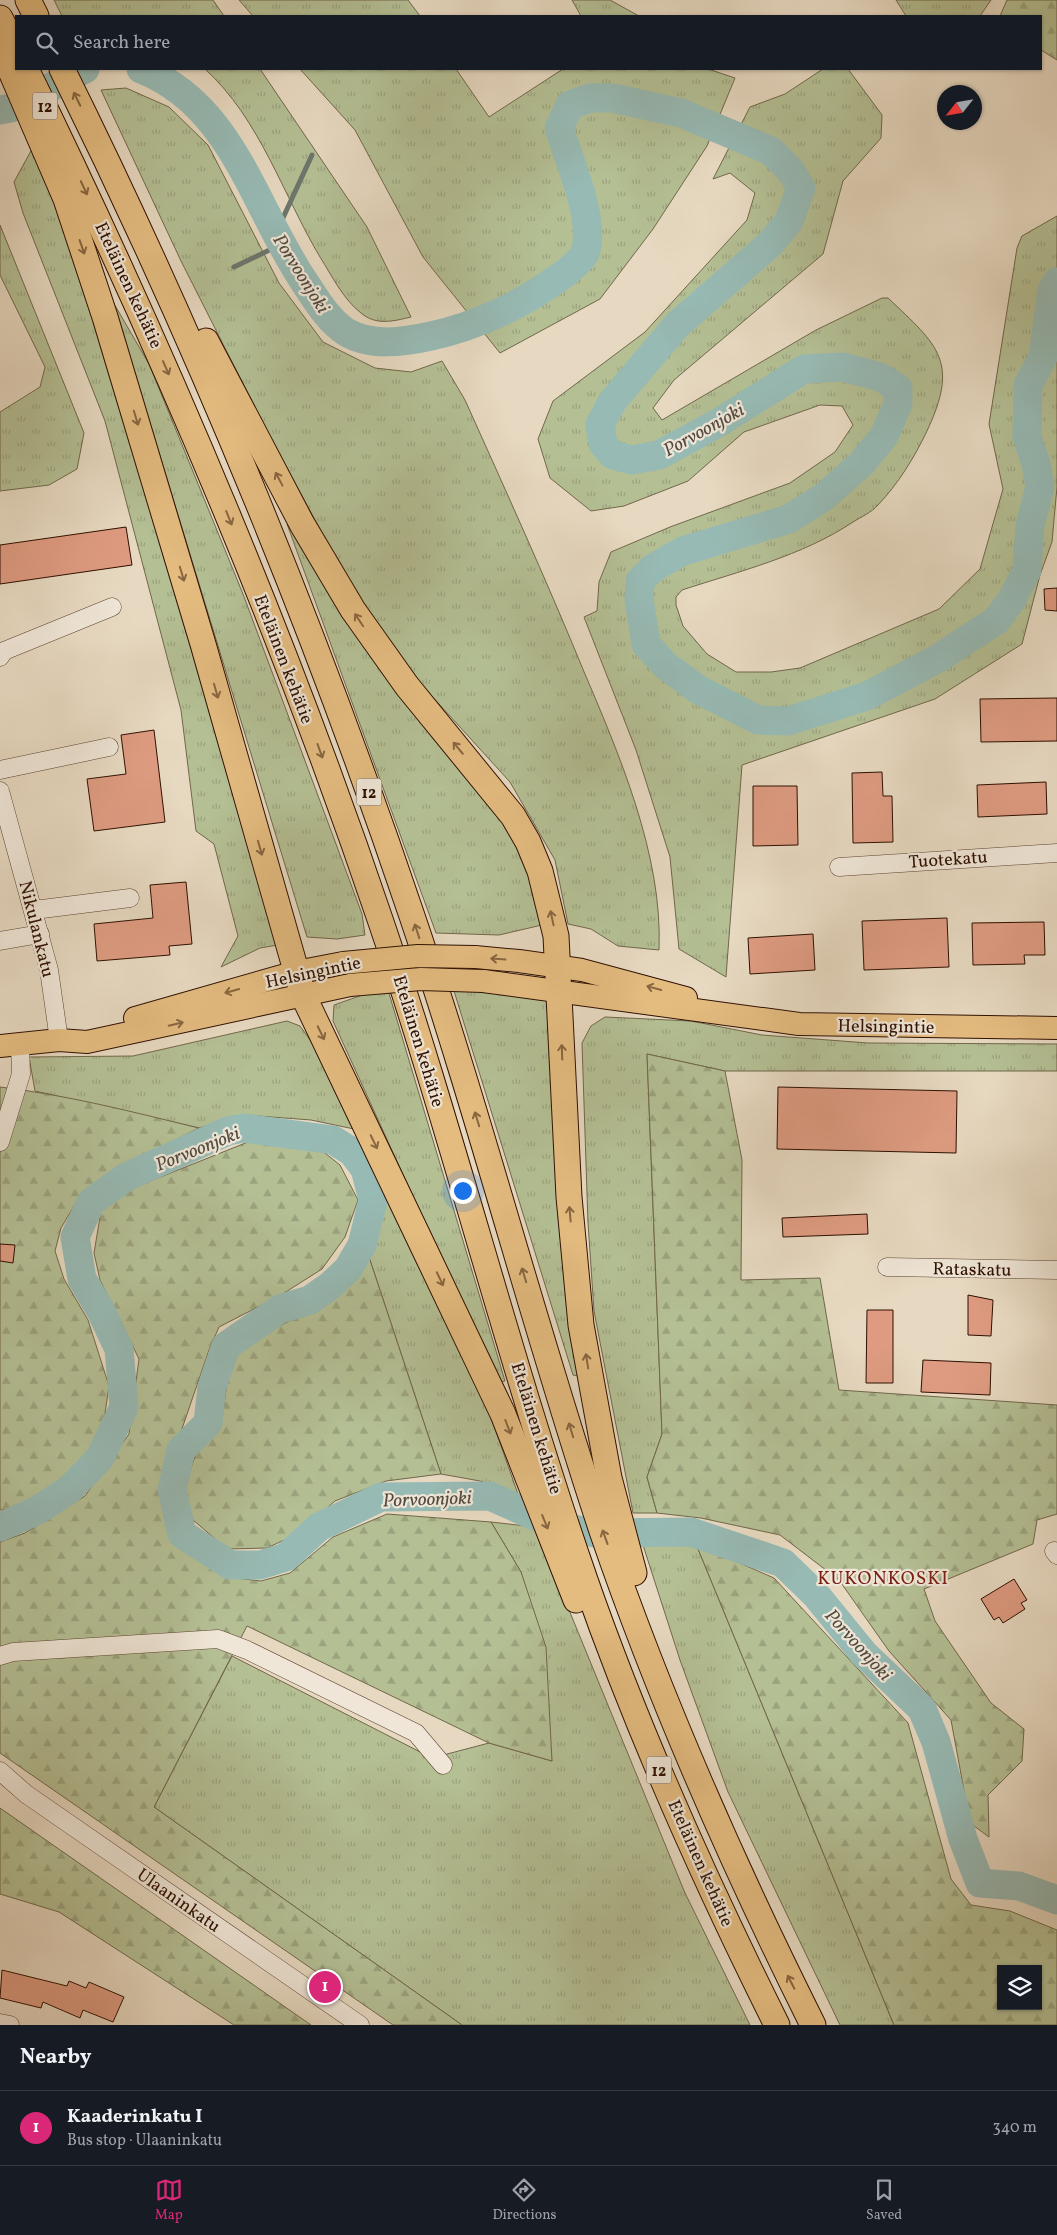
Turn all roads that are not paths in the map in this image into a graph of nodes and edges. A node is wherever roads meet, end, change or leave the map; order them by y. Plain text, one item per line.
1 (28, 0) edge
2 (36, 15) edge
3 (0, 18) edge
4 (9, 49) edge
5 (15, 62) edge
6 (19, 70) edge
7 (26, 70) edge
8 (62, 70) edge
9 (92, 130) junction
10 (55, 148) junction
11 (112, 608) dead end
12 (0, 657) edge
13 (109, 747) dead end
14 (0, 770) edge
15 (1, 801) edge
16 (1057, 853) edge
17 (9, 854) edge
18 (839, 867) dead end
19 (130, 898) dead end
20 (34, 910) junction
21 (40, 934) junction
22 (0, 941) edge
23 (557, 978) junction
24 (299, 983) junction
25 (1057, 1028) edge
26 (60, 1040) junction
27 (10, 1045) edge
28 (0, 1142) edge
29 (887, 1267) dead end
30 (1057, 1270) edge
31 (597, 1477) junction
32 (578, 1583) junction
33 (0, 1656) edge
34 (443, 1765) dead end
35 (0, 1771) edge
36 (0, 2023) edge
37 (10, 2025) edge
38 (360, 2025) edge
39 (777, 2025) edge
40 (813, 2025) edge

1 - 2 highway
3 - 4 highway
4 - 5 highway
6 - 10 highway
7 - 10 highway, Eteläinen kehätie / 12
9 -> 8 highway, Eteläinen kehätie / 12
23 -> 9 highway
31 -> 9 highway, Eteläinen kehätie / 12
10 -> 24 highway
10 -> 32 highway, Eteläinen kehätie / 12
11 - 12 street
13 - 14 street
15 - 17 street, Nikulankatu
16 - 18 street, Tuotekatu
17 - 20 street, Nikulankatu
19 - 20 street
20 - 21 street, Nikulankatu
21 - 22 street
21 - 26 street, Nikulankatu
23 - 24 main road, Helsingintie, bridge
23 -> 24 main road, Helsingintie, bridge
23 - 25 main road, Helsingintie
31 -> 23 highway
24 - 26 main road, Helsingintie
24 -> 32 highway
26 - 27 main road, Helsingintie
27 - 28 street
29 - 30 street, Rataskatu
40 -> 31 highway, Eteläinen kehätie / 12
32 - 39 highway, Eteläinen kehätie / 12
33 - 34 street
35 - 38 street, Ulaaninkatu
36 - 37 street

